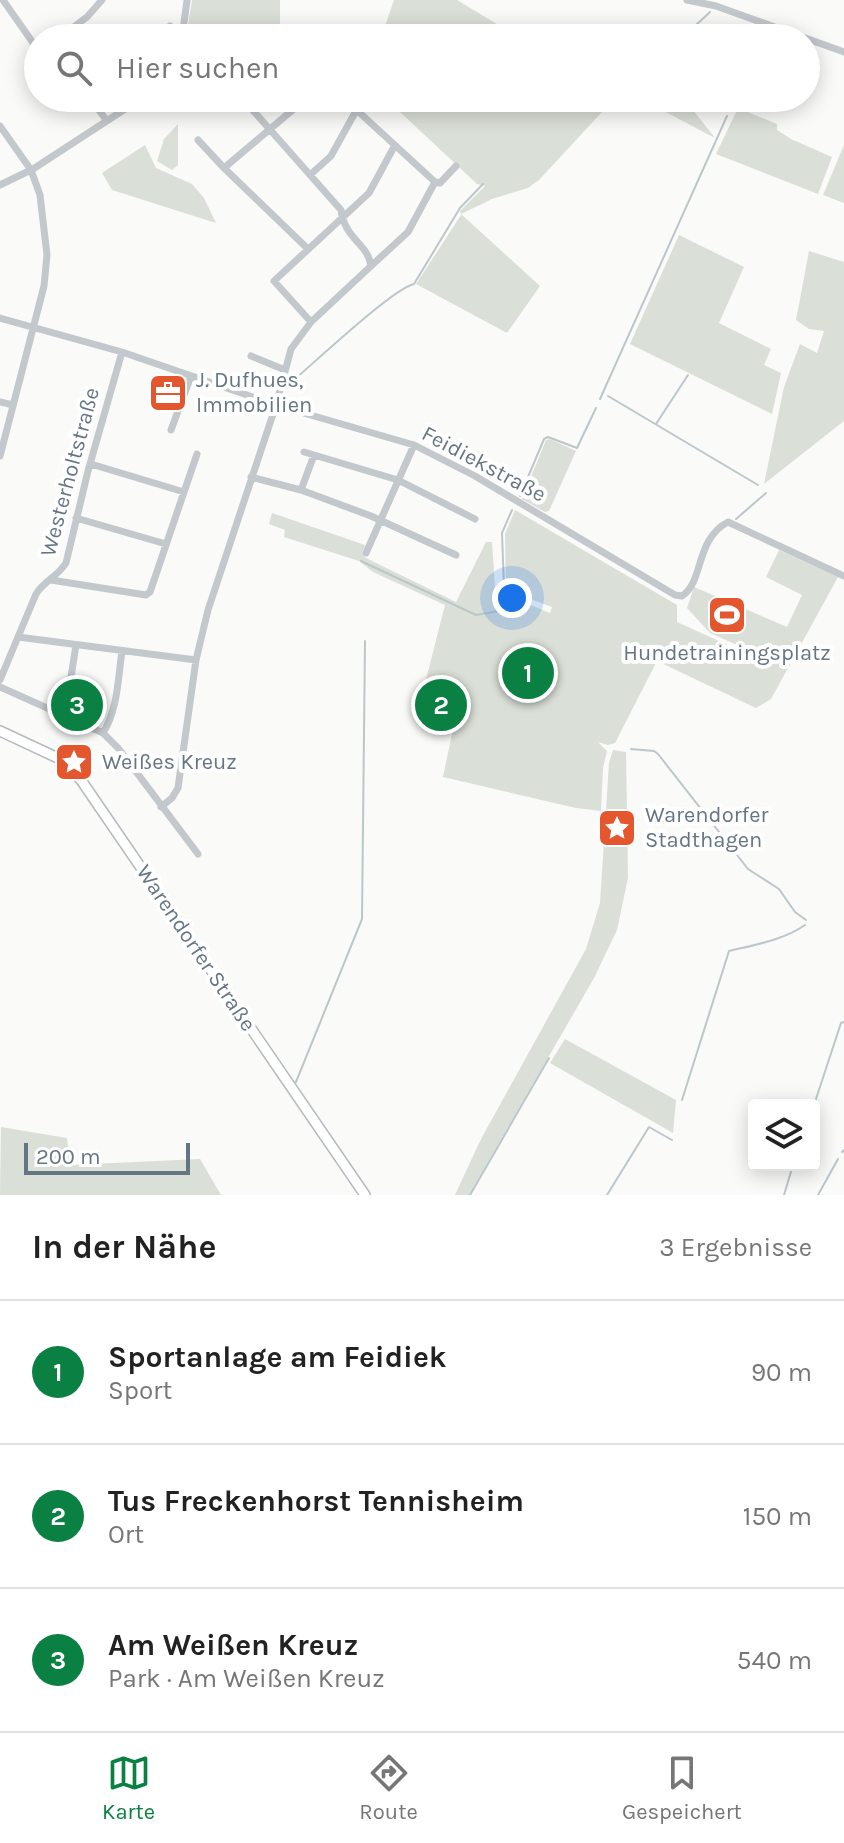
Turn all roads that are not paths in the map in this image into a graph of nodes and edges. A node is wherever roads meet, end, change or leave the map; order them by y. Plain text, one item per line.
1 (3, 0) edge
2 (102, 0) edge
3 (187, 0) edge
4 (687, 0) edge
5 (78, 24) edge
6 (184, 24) edge
7 (766, 24) edge
8 (24, 30) edge
9 (820, 43) edge
10 (844, 52) edge
11 (100, 112) edge
12 (121, 112) edge
13 (255, 112) edge
14 (289, 112) edge
15 (355, 112) edge
16 (360, 112) edge
17 (107, 121) junction
18 (0, 126) edge
19 (269, 128) junction
20 (198, 140) dead end
21 (395, 145) junction
22 (456, 166) dead end
23 (224, 168) junction
24 (31, 170) junction
25 (310, 175) junction
26 (435, 182) junction
27 (0, 185) edge
28 (342, 218) junction
29 (308, 249) junction
30 (371, 266) junction
31 (0, 318) edge
32 (311, 322) junction
33 (33, 327) junction
34 (122, 352) junction
35 (251, 356) dead end
36 (285, 370) junction
37 (191, 376) junction
38 (0, 402) edge
39 (13, 405) junction
40 (276, 405) junction
41 (171, 430) dead end
42 (414, 445) junction
43 (304, 452) dead end
44 (197, 454) dead end
45 (314, 455) junction
46 (0, 456) edge
47 (91, 464) junction
48 (251, 477) junction
49 (398, 480) junction
50 (301, 490) junction
51 (184, 492) junction
52 (76, 518) junction
53 (475, 519) dead end
54 (380, 520) junction
55 (166, 544) junction
56 (366, 553) dead end
57 (456, 555) dead end
58 (844, 576) edge
59 (51, 580) junction
60 (18, 637) junction
61 (76, 645) junction
62 (122, 651) junction
63 (196, 660) junction
64 (71, 677) dead end
65 (0, 680) edge
66 (0, 687) edge
67 (0, 731) edge
68 (103, 733) junction
69 (161, 807) junction
70 (198, 854) dead end
71 (365, 1195) edge

1 - 8 street
2 - 5 street
3 - 6 street
4 - 7 street
9 - 10 street
11 - 17 street
12 - 17 street
13 - 19 street
14 - 19 street
15 - 25 street
16 - 21 street
17 - 24 street
18 - 24 street
19 - 23 street
19 - 25 street
20 - 23 street
21 - 26 street
21 - 28 street
22 - 26 street
23 - 29 street
24 - 27 street
24 - 33 street
25 - 28 street
26 - 30 street
28 - 29 street
28 - 30 street
29 - 32 street
30 - 32 street
31 - 33 street, Feidiekstraße
32 - 36 street
33 - 34 street, Feidiekstraße
33 - 39 street
34 - 37 street, Feidiekstraße
34 - 47 street, Westerholtstraße
35 - 36 street
36 - 40 street
37 - 40 street, Feidiekstraße
37 - 41 street
38 - 39 street
39 - 46 street
40 - 42 street, Feidiekstraße
40 - 48 street
42 - 49 street
42 - 58 street, Feidiekstraße
43 - 45 street
44 - 51 street
45 - 49 street
45 - 50 street
47 - 51 street
47 - 52 street, Westerholtstraße
48 - 50 street
48 - 63 street
49 - 53 street
49 - 54 street
50 - 54 street
51 - 55 street
52 - 55 street
52 - 59 street, Westerholtstraße
54 - 56 street
54 - 57 street
55 - 59 street
59 - 60 street, Westerholtstraße
60 - 61 street
60 - 65 street, Westerholtstraße
61 - 62 street
61 - 64 street
62 - 63 street
62 - 68 street
63 - 69 street
66 - 68 street
67 - 71 main road, Warendorfer Straße
68 - 69 street
69 - 70 street

